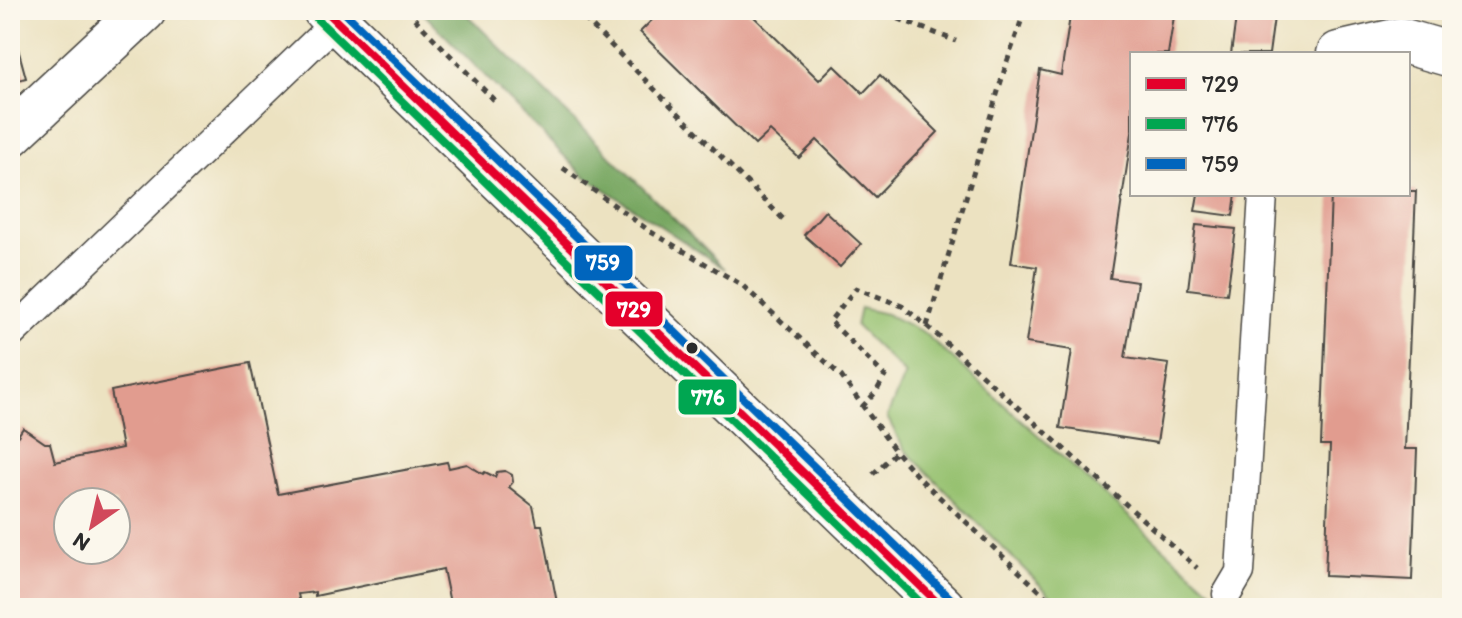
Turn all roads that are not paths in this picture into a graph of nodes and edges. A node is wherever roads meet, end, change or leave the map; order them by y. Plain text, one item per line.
1 (144, 10) edge
2 (331, 16) edge
3 (1348, 52) edge
4 (1452, 55) edge
5 (10, 135) edge
6 (1263, 196) edge
7 (10, 335) edge
8 (1227, 594) road end
9 (943, 608) edge

1 - 5 street
2 - 7 lane
2 - 9 street
3 - 4 street
6 - 8 lane

